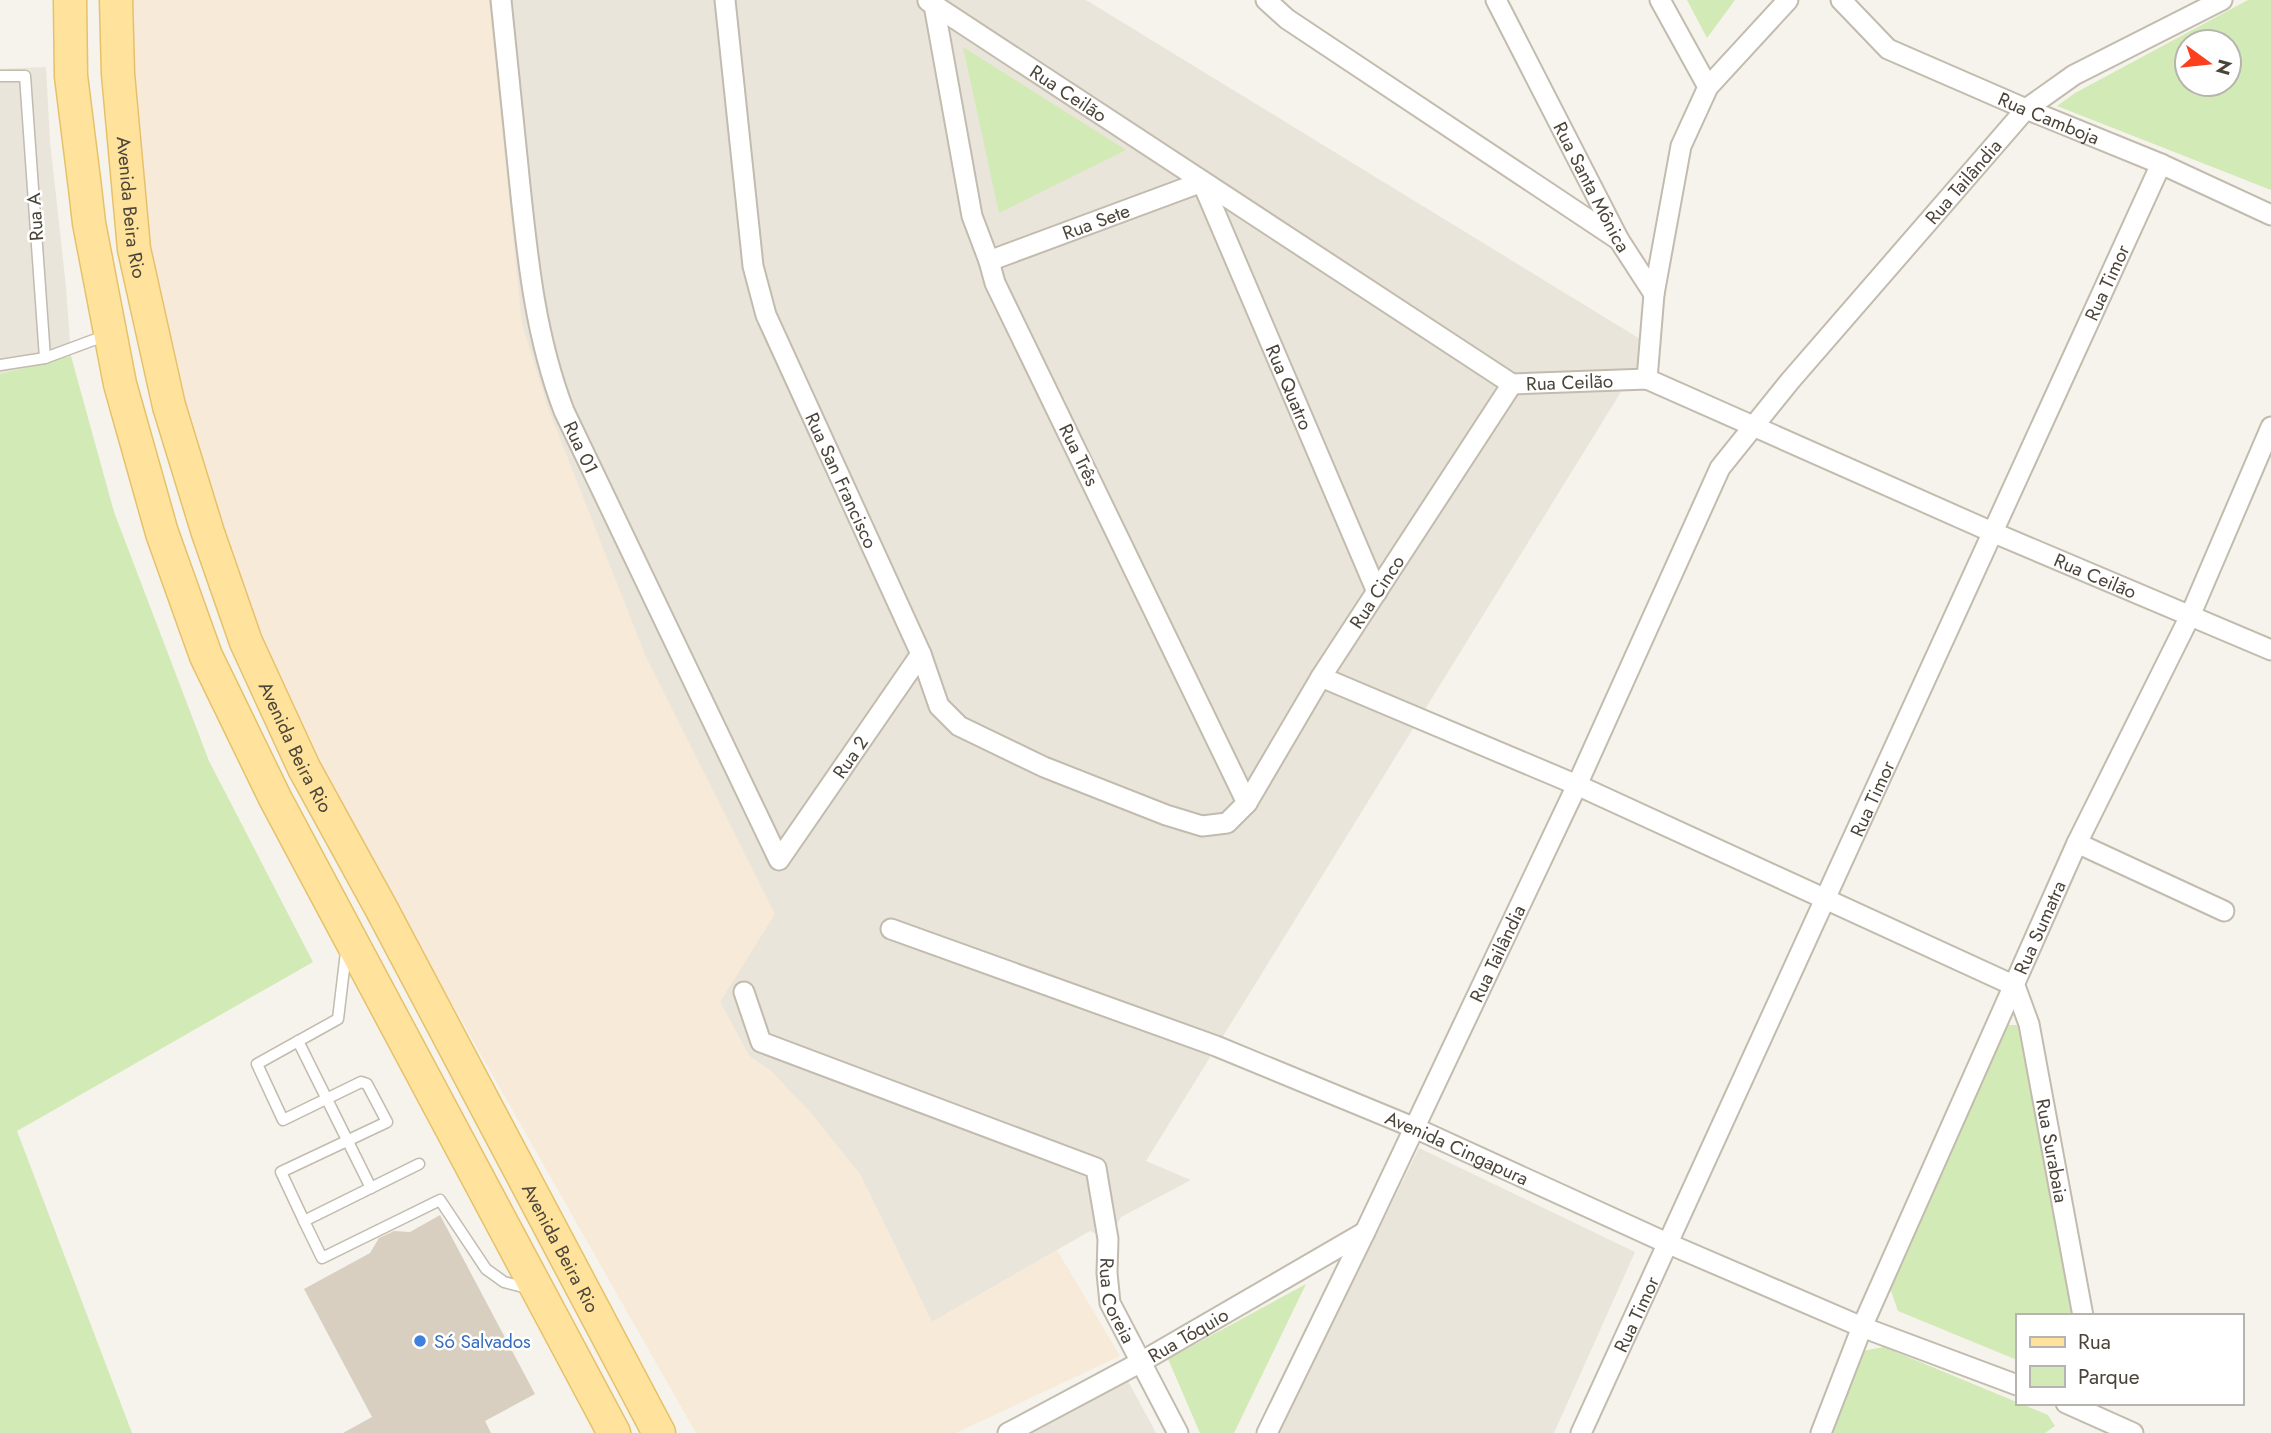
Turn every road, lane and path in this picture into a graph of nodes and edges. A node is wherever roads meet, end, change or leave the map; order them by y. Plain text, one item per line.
1 (70, 0) edge
2 (116, 0) edge
3 (500, 0) edge
4 (725, 0) edge
5 (1266, 0) edge
6 (1496, 0) edge
7 (1660, 0) edge
8 (1788, 0) edge
9 (1841, 0) edge
10 (2222, 0) edge
11 (931, 2) edge
12 (0, 76) edge
13 (1708, 87) junction
14 (2025, 109) junction
15 (2161, 164) junction
16 (1202, 182) junction
17 (2271, 215) edge
18 (1619, 240) junction
19 (989, 261) junction
20 (1654, 294) junction
21 (110, 333) junction
22 (45, 358) junction
23 (0, 365) edge
24 (1647, 379) junction
25 (1512, 384) junction
26 (1753, 426) junction
27 (2271, 427) edge
28 (1992, 532) junction
29 (1377, 592) junction
30 (2190, 615) junction
31 (2271, 650) edge
32 (921, 654) junction
33 (1321, 677) junction
34 (1577, 785) junction
35 (1247, 803) junction
36 (2077, 843) junction
37 (779, 860) joint
38 (1827, 900) junction
39 (2224, 911) dead end
40 (891, 929) dead end
41 (349, 933) junction
42 (2015, 986) junction
43 (744, 992) dead end
44 (298, 1041) junction
45 (327, 1099) junction
46 (1415, 1128) junction
47 (348, 1141) junction
48 (419, 1164) dead end
49 (371, 1188) junction
50 (303, 1221) junction
51 (1365, 1232) junction
52 (1669, 1244) junction
53 (581, 1286) junction
54 (542, 1298) junction
55 (2083, 1314) edge
56 (1862, 1327) junction
57 (1141, 1362) junction
58 (2016, 1385) edge
59 (2071, 1405) edge
60 (2112, 1423) edge
61 (614, 1433) edge
62 (659, 1433) edge
63 (1008, 1433) edge
64 (1178, 1433) edge
65 (1267, 1433) edge
66 (1581, 1433) edge
67 (1821, 1433) edge

1 - 21 main road, Avenida Beira Rio
2 - 53 main road, Avenida Beira Rio
3 - 37 street, Rua 01
4 - 32 street, Rua San Francisco
5 - 18 street
6 - 18 street, Rua Santa Mônica
7 - 13 street
8 - 13 street
9 - 14 street, Rua Camboja
10 - 14 street, Rua Tailândia
11 - 16 street, Rua Ceilão
11 - 19 street, Rua Três
12 - 22 lane, Rua A
13 - 20 street
14 - 15 street, Rua Camboja
14 - 26 street, Rua Tailândia
15 - 17 street, Rua Camboja
15 - 28 street, Rua Timor
16 - 19 street, Rua Sete
16 - 25 street, Rua Ceilão
16 - 29 street, Rua Quatro
18 - 20 street, Rua Santa Mônica
19 - 35 street, Rua Três
20 - 24 street
21 - 22 lane
21 - 41 main road, Avenida Beira Rio
22 - 23 lane
24 - 25 street, Rua Ceilão
24 - 26 street, Rua Ceilão
25 - 29 street, Rua Cinco
26 - 28 street, Rua Ceilão
26 - 34 street, Rua Tailândia
27 - 30 street, Rua Sumatra
28 - 30 street, Rua Ceilão
28 - 38 street, Rua Timor
29 - 33 street, Rua Cinco
30 - 31 street, Rua Ceilão
30 - 36 street, Rua Sumatra
32 - 35 street, Rua San Francisco
32 - 37 street, Rua 2
33 - 34 street
33 - 35 street, Rua Cinco
34 - 38 street
34 - 46 street, Rua Tailândia
36 - 39 street
36 - 42 street, Rua Sumatra
38 - 42 street
38 - 52 street, Rua Timor
40 - 46 street, Avenida Cingapura
41 - 44 lane
41 - 54 main road, Avenida Beira Rio
42 - 55 street, Rua Surabaia
42 - 56 street, Rua Sumatra
43 - 57 street, Rua Coreia
44 - 45 lane
44 - 45 lane
45 - 47 lane
45 - 47 lane
46 - 51 street, Rua Tailândia
46 - 52 street, Avenida Cingapura
47 - 49 lane
47 - 50 lane
48 - 49 lane
49 - 50 lane
50 - 54 lane
51 - 57 street, Rua Tóquio
51 - 65 street, Rua Tailândia
52 - 56 street, Avenida Cingapura
52 - 66 street, Rua Timor
53 - 54 main road
53 - 62 main road, Avenida Beira Rio
54 - 61 main road, Avenida Beira Rio
56 - 58 street, Avenida Cingapura
56 - 67 street, Rua Sumatra
57 - 63 street, Rua Tóquio
57 - 64 street, Rua Coreia
59 - 60 street

